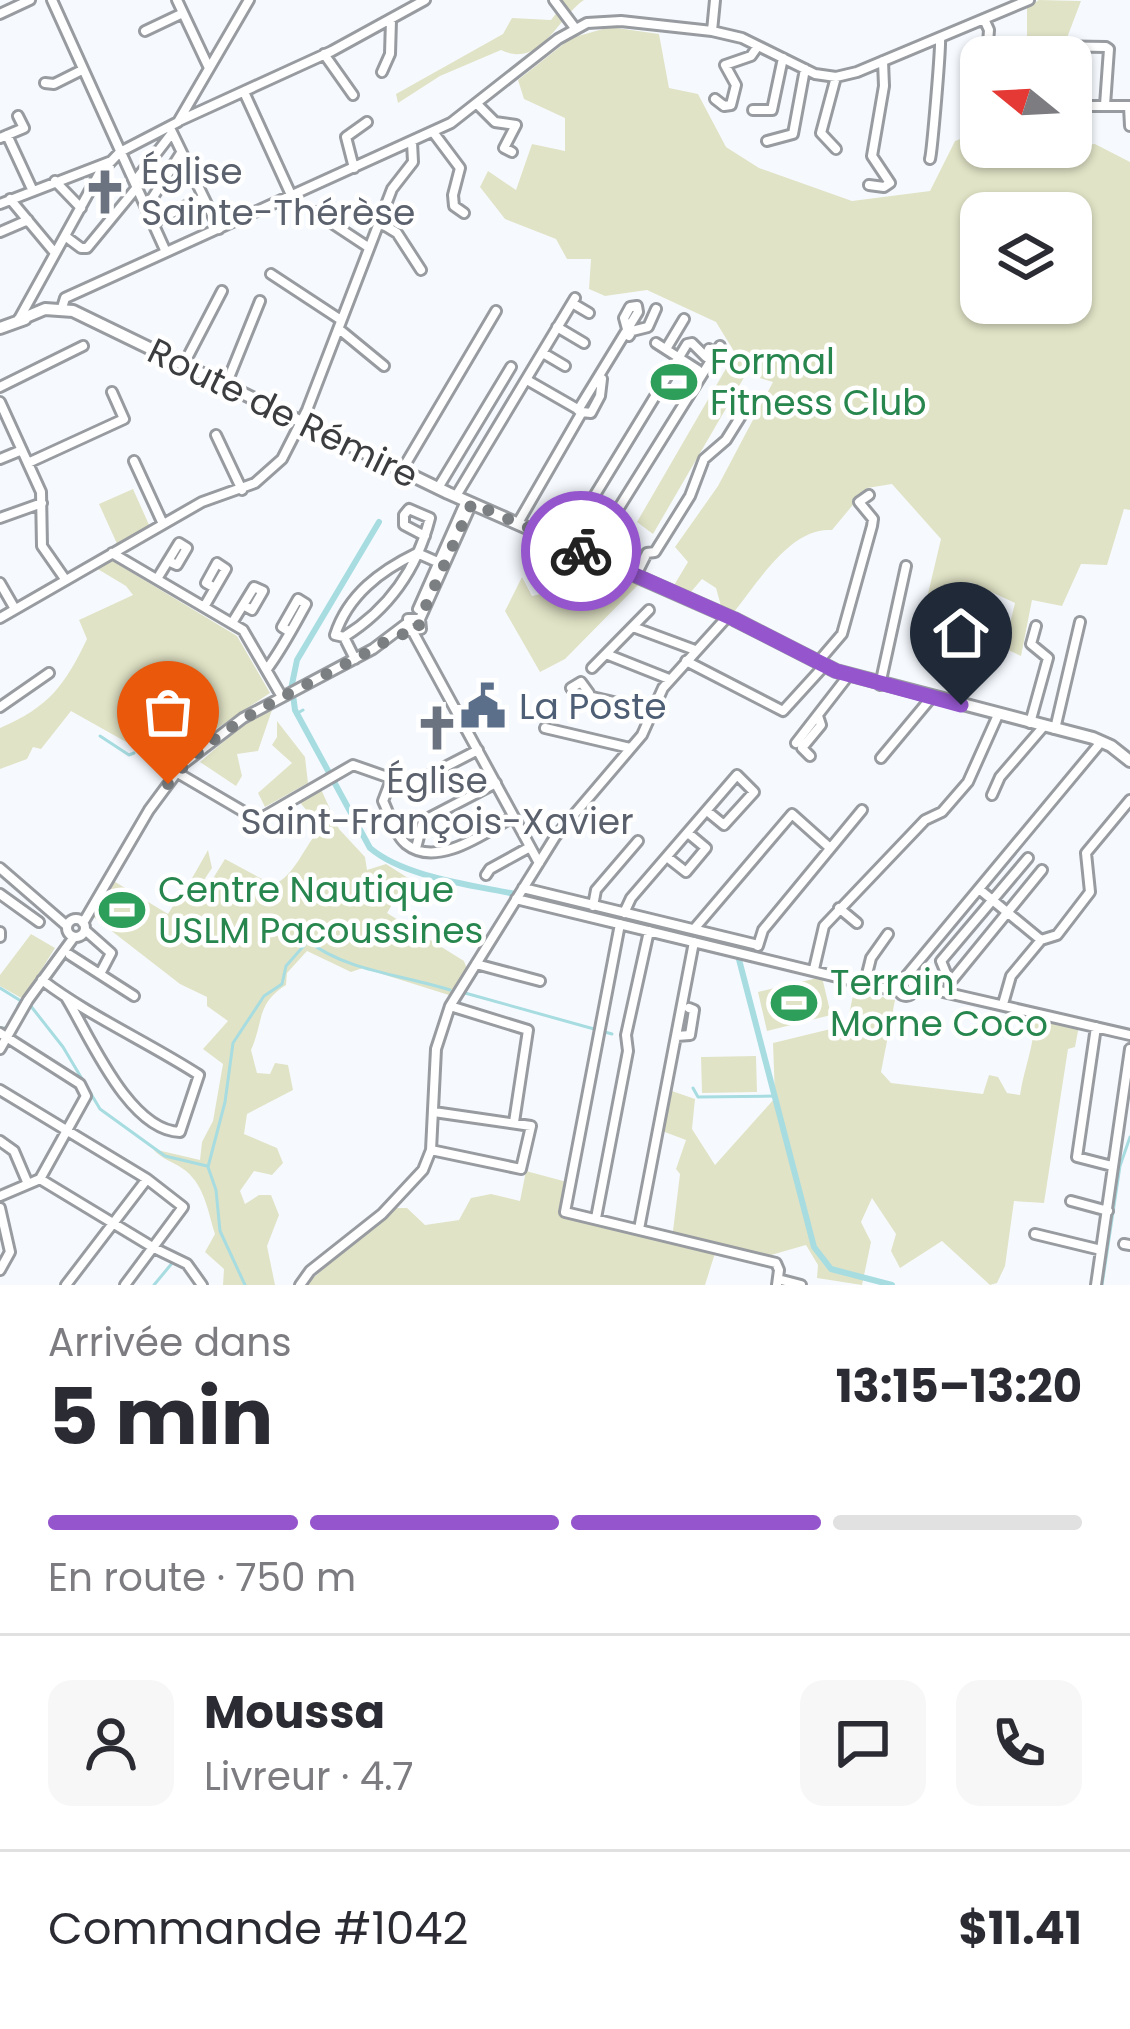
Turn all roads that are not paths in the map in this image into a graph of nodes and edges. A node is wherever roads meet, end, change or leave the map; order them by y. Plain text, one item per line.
1 (30, 0) edge
2 (52, 0) edge
3 (177, 0) edge
4 (425, 0) edge
5 (554, 0) edge
6 (715, 0) edge
7 (1029, 0) edge
8 (245, 3) edge
9 (183, 13) junction
10 (0, 14) edge
11 (984, 19) junction
12 (391, 20) junction
13 (574, 28) junction
14 (712, 31) junction
15 (145, 32) dead end
16 (989, 36) edge
17 (940, 38) junction
18 (758, 46) junction
19 (1092, 51) edge
20 (324, 54) junction
21 (783, 58) junction
22 (883, 61) junction
23 (209, 68) junction
24 (83, 69) junction
25 (805, 69) junction
26 (382, 72) dead end
27 (836, 77) junction
28 (45, 83) dead end
29 (244, 92) junction
30 (353, 95) dead end
31 (715, 100) dead end
32 (1092, 105) edge
33 (1105, 105) junction
34 (478, 106) junction
35 (1129, 106) edge
36 (753, 110) dead end
37 (19, 116) dead end
38 (180, 119) junction
39 (367, 122) dead end
40 (1130, 126) edge
41 (171, 130) junction
42 (433, 132) junction
43 (4, 137) edge
44 (767, 141) dead end
45 (412, 142) junction
46 (836, 149) dead end
47 (120, 152) junction
48 (512, 152) dead end
49 (182, 153) junction
50 (930, 159) dead end
51 (111, 162) junction
52 (354, 168) junction
53 (55, 181) junction
54 (137, 183) junction
55 (869, 185) dead end
56 (32, 189) junction
57 (292, 196) junction
58 (202, 198) junction
59 (4, 201) edge
60 (148, 206) junction
61 (81, 208) junction
62 (314, 212) dead end
63 (464, 213) dead end
64 (28, 220) junction
65 (154, 222) junction
66 (379, 222) junction
67 (219, 229) junction
68 (0, 232) edge
69 (65, 236) junction
70 (368, 247) junction
71 (166, 252) junction
72 (55, 253) junction
73 (421, 270) dead end
74 (271, 274) dead end
75 (221, 291) dead end
76 (260, 302) dead end
77 (67, 306) junction
78 (656, 308) dead end
79 (496, 311) dead end
80 (589, 313) dead end
81 (23, 314) junction
82 (684, 319) dead end
83 (340, 324) junction
84 (557, 327) junction
85 (0, 328) edge
86 (626, 329) dead end
87 (584, 343) dead end
88 (656, 343) dead end
89 (83, 346) dead end
90 (720, 346) dead end
91 (666, 349) junction
92 (709, 349) dead end
93 (543, 353) junction
94 (678, 358) junction
95 (184, 364) junction
96 (384, 366) dead end
97 (565, 366) dead end
98 (511, 367) dead end
99 (698, 370) dead end
100 (526, 380) junction
101 (226, 385) junction
102 (0, 387) edge
103 (112, 392) dead end
104 (752, 400) dead end
105 (0, 402) edge
106 (580, 411) junction
107 (302, 422) junction
108 (216, 435) dead end
109 (22, 450) junction
110 (0, 459) edge
111 (134, 461) dead end
112 (28, 463) junction
113 (401, 471) junction
114 (438, 488) junction
115 (242, 490) junction
116 (869, 495) dead end
117 (465, 500) junction
118 (42, 502) junction
119 (0, 518) edge
120 (163, 524) junction
121 (518, 524) junction
122 (424, 536) dead end
123 (566, 544) junction
124 (112, 553) junction
125 (416, 553) junction
126 (168, 561) dead end
127 (441, 564) junction
128 (610, 564) junction
129 (906, 566) dead end
130 (636, 575) junction
131 (157, 579) junction
132 (65, 580) junction
133 (0, 583) edge
134 (215, 588) dead end
135 (243, 605) dead end
136 (204, 607) junction
137 (15, 610) junction
138 (649, 610) dead end
139 (728, 616) junction
140 (0, 618) edge
141 (232, 622) junction
142 (1080, 622) dead end
143 (414, 625) junction
144 (1036, 626) dead end
145 (634, 627) junction
146 (290, 632) dead end
147 (344, 637) junction
148 (695, 650) junction
149 (606, 654) junction
150 (355, 659) junction
151 (686, 662) junction
152 (821, 664) junction
153 (592, 668) dead end
154 (268, 669) junction
155 (49, 673) dead end
156 (848, 676) junction
157 (670, 680) junction
158 (880, 685) junction
159 (589, 693) dead end
160 (283, 697) junction
161 (931, 698) junction
162 (3, 704) edge
163 (655, 704) junction
164 (640, 708) junction
165 (998, 715) junction
166 (818, 716) junction
167 (649, 718) junction
168 (1043, 726) junction
169 (545, 728) dead end
170 (1102, 741) junction
171 (796, 743) dead end
172 (630, 748) junction
173 (478, 750) junction
174 (810, 756) dead end
175 (881, 758) dead end
176 (1130, 761) edge
177 (177, 772) junction
178 (392, 779) junction
179 (496, 783) junction
180 (992, 795) dead end
181 (1130, 800) edge
182 (862, 810) dead end
183 (707, 811) junction
184 (513, 817) junction
185 (688, 833) junction
186 (638, 841) dead end
187 (416, 848) junction
188 (530, 848) junction
189 (830, 848) junction
190 (667, 857) junction
191 (539, 862) junction
192 (3, 870) edge
193 (486, 875) dead end
194 (523, 888) junction
195 (979, 890) junction
196 (0, 894) edge
197 (515, 901) junction
198 (992, 901) junction
199 (592, 906) junction
200 (839, 908) junction
201 (624, 913) junction
202 (1006, 913) junction
203 (39, 922) dead end
204 (856, 923) dead end
205 (620, 925) junction
206 (76, 928) junction
207 (650, 931) junction
208 (888, 934) dead end
209 (692, 937) junction
210 (1041, 940) junction
211 (756, 951) junction
212 (70, 955) dead end
213 (476, 964) junction
214 (814, 969) junction
215 (100, 974) junction
216 (42, 980) junction
217 (950, 980) junction
218 (540, 981) dead end
219 (865, 982) junction
220 (906, 986) junction
221 (134, 996) dead end
222 (1003, 1004) junction
223 (75, 1006) junction
224 (450, 1006) junction
225 (688, 1008) dead end
226 (1096, 1027) junction
227 (4, 1035) edge
228 (677, 1036) junction
229 (1130, 1036) edge
230 (0, 1049) edge
231 (1130, 1049) edge
232 (0, 1090) edge
233 (434, 1112) junction
234 (514, 1122) junction
235 (68, 1131) junction
236 (0, 1141) edge
237 (431, 1150) junction
238 (1112, 1166) junction
239 (40, 1179) junction
240 (148, 1179) junction
241 (28, 1184) junction
242 (0, 1196) edge
243 (1071, 1201) dead end
244 (1108, 1211) junction
245 (0, 1213) edge
246 (596, 1218) junction
247 (113, 1224) junction
248 (639, 1229) junction
249 (1035, 1234) dead end
250 (154, 1248) junction
251 (1101, 1250) junction
252 (0, 1270) edge
253 (195, 1274) junction
254 (777, 1282) edge
255 (65, 1285) edge
256 (125, 1285) edge
257 (187, 1285) edge
258 (202, 1285) edge
259 (300, 1285) edge
260 (801, 1285) edge
261 (1096, 1285) edge

1 - 10 street
2 - 24 street
3 - 9 street
4 - 12 street
5 - 13 street
6 - 14 street
7 - 11 street
8 - 23 street
9 - 15 street
9 - 23 street
11 - 16 street
11 - 17 street
12 - 20 street
12 - 26 street
13 - 14 street
13 - 34 street
14 - 18 street
17 - 22 street
17 - 50 street
18 - 21 street
18 - 31 street
19 - 33 street
20 - 29 street
20 - 30 street
21 - 25 street
21 - 36 street
22 - 27 street
22 - 55 street
23 - 38 street
24 - 28 street
24 - 47 street
25 - 27 street
25 - 44 street
27 - 46 street
29 - 38 street
29 - 57 street
32 - 33 street
33 - 35 street
34 - 42 street
34 - 48 street
35 - 40 street
37 - 43 street
38 - 41 street
39 - 52 street
41 - 47 street
41 - 49 street
41 - 54 street
42 - 45 street
42 - 63 street
43 - 56 street
45 - 52 street
45 - 66 street
47 - 51 street
47 - 54 street
49 - 58 street
49 - 60 street
51 - 53 street
51 - 61 street
52 - 57 street
53 - 56 street
53 - 61 street
54 - 60 street
54 - 69 street
56 - 59 street
57 - 67 street
58 - 65 street
58 - 67 street
59 - 64 street
60 - 65 street
61 - 69 street
62 - 70 street
64 - 68 street
64 - 72 street
65 - 71 street
66 - 70 street
66 - 73 street
67 - 71 street
69 - 72 street
70 - 83 street
71 - 77 street
72 - 81 street
74 - 83 street
75 - 95 street
76 - 101 street
77 - 81 main road
77 - 95 main road, Route de Rémire
78 - 106 street
79 - 113 street
80 - 84 street
81 - 85 main road
82 - 91 street
83 - 96 street
83 - 107 street
84 - 87 street
84 - 93 street
86 - 106 street
88 - 91 street
89 - 102 street
90 - 128 street
91 - 94 street
92 - 94 street
93 - 97 street
93 - 100 street
94 - 99 street
94 - 123 street
95 - 101 main road, Route de Rémire
98 - 114 street
100 - 106 street
100 - 117 street
101 - 107 main road, Route de Rémire
103 - 112 street
104 - 130 street
105 - 109 street
106 - 121 street
107 - 113 main road, Route de Rémire
107 - 115 street
108 - 115 street
109 - 110 street
109 - 112 street
111 - 120 street
112 - 118 street
113 - 114 main road, Route de Rémire
114 - 117 main road, Route de Rémire
115 - 120 street
116 - 152 street
117 - 121 main road, Route de Rémire
117 - 127 street
118 - 119 street
118 - 132 street
120 - 124 street
121 - 123 main road, Route de Rémire
122 - 125 street
123 - 128 main road, Route de Rémire
124 - 131 street
124 - 132 street
125 - 127 street
125 - 147 street
125 - 147 street
126 - 131 street
127 - 143 street
128 - 130 main road, Route de Rémire
129 - 158 street
130 - 139 main road, Route de Rémire
131 - 136 street
132 - 137 street
133 - 137 street
134 - 136 street
135 - 141 street
136 - 141 street
137 - 140 street
138 - 145 street
139 - 148 street
139 - 152 main road, Route de Rémire
141 - 154 street
142 - 168 street
143 - 150 street
143 - 173 street
144 - 168 street
145 - 148 street
145 - 149 street
146 - 154 street
147 - 150 street
148 - 151 street
149 - 153 street
149 - 157 street
150 - 160 street
151 - 152 street
151 - 157 street
152 - 156 main road, Route de Rémire
154 - 160 street
155 - 162 street
156 - 158 main road, Route de Rémire
156 - 166 street
157 - 163 street
158 - 161 main road, Route de Rémire
159 - 164 street
160 - 177 street
161 - 165 main road, Route de Rémire
161 - 175 street
163 - 164 street
163 - 167 street
164 - 167 street
165 - 168 main road, Route de Rémire
165 - 200 street
166 - 171 street
166 - 174 street
167 - 172 street
168 - 170 main road, Route de Rémire
168 - 180 street
169 - 172 street
170 - 176 main road, Route de Rémire
170 - 195 street
172 - 191 street
173 - 178 street
173 - 179 street
177 - 178 street
177 - 206 street
178 - 187 street
179 - 184 street
179 - 187 street
181 - 210 street
182 - 189 street
183 - 183 street
183 - 185 street
184 - 187 street
184 - 188 street
185 - 190 street
185 - 190 street
186 - 199 street
188 - 191 street
188 - 193 street
189 - 209 street
189 - 211 street
190 - 201 street
191 - 194 street
192 - 206 street
194 - 197 street
194 - 199 street
195 - 198 street
195 - 220 street
196 - 203 street
197 - 205 street
197 - 213 street
198 - 202 street
198 - 202 street
198 - 217 street
199 - 201 street
200 - 204 street
200 - 214 street
201 - 209 street
202 - 210 street
202 - 217 street
205 - 207 street
205 - 246 street
206 - 215 street
206 - 216 street
207 - 209 street
207 - 246 street
208 - 219 street
209 - 211 street
209 - 211 street
209 - 228 street
210 - 222 street
211 - 214 street
212 - 215 street
213 - 218 street
213 - 224 street
214 - 219 street
215 - 221 street
216 - 223 street
216 - 227 street
217 - 220 street
217 - 222 street
219 - 220 street
222 - 226 street
223 - 223 street
224 - 233 street
224 - 234 street
225 - 228 street
226 - 229 street
226 - 238 street
227 - 230 street
227 - 235 street
228 - 248 street
231 - 238 street
232 - 235 street
233 - 234 street
233 - 237 street
234 - 237 street
235 - 239 street
235 - 240 street
236 - 241 street
237 - 259 street
238 - 244 street
239 - 241 street
239 - 247 street
240 - 247 street
240 - 250 street
241 - 242 street
243 - 244 street
244 - 251 street
245 - 252 street
246 - 248 street
247 - 250 street
247 - 255 street
248 - 254 street
249 - 251 street
250 - 253 street
250 - 256 street
251 - 261 street
253 - 257 street
253 - 258 street
254 - 260 street

